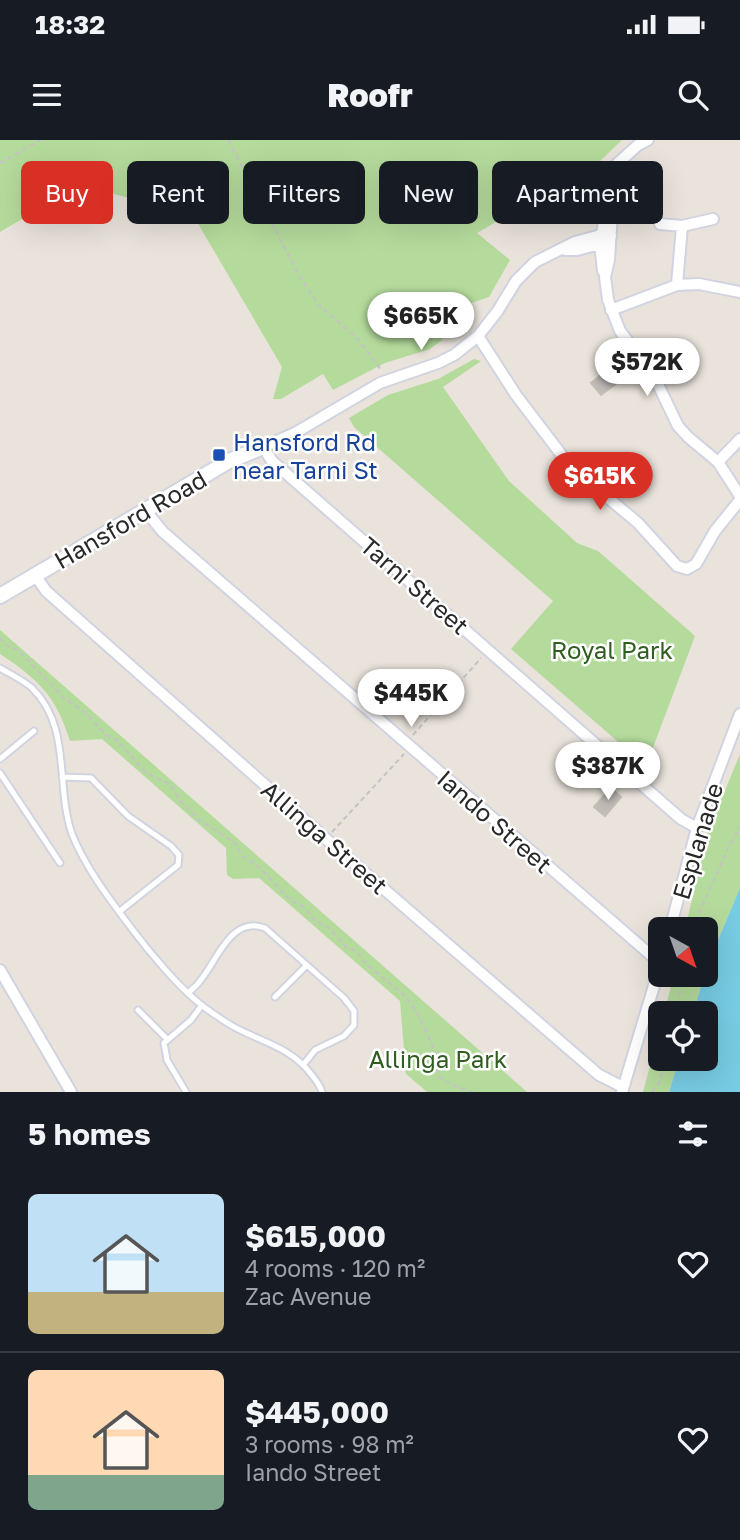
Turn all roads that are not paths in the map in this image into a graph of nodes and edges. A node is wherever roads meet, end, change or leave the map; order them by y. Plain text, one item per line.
1 (648, 140) edge
2 (713, 219) dead end
3 (660, 224) dead end
4 (682, 226) junction
5 (606, 239) junction
6 (677, 285) junction
7 (740, 292) edge
8 (611, 310) junction
9 (478, 336) junction
10 (740, 439) edge
11 (263, 447) junction
12 (718, 462) junction
13 (740, 498) edge
14 (145, 510) junction
15 (35, 575) junction
16 (0, 596) edge
17 (0, 668) edge
18 (740, 714) edge
19 (34, 730) dead end
20 (0, 759) edge
21 (0, 773) edge
22 (62, 777) junction
23 (697, 828) junction
24 (60, 863) dead end
25 (120, 911) junction
26 (673, 917) edge
27 (648, 955) edge
28 (306, 966) junction
29 (0, 970) edge
30 (653, 987) edge
31 (188, 993) junction
32 (275, 997) dead end
33 (202, 1005) junction
34 (138, 1010) dead end
35 (167, 1039) junction
36 (304, 1064) junction
37 (623, 1090) edge
38 (71, 1092) edge
39 (186, 1092) edge
40 (321, 1092) edge

1 - 5 street
2 - 4 street
3 - 4 street
4 - 6 street
5 - 8 street
5 - 9 street
6 - 7 street
6 - 8 street
8 - 12 street
9 - 11 street
9 - 13 street
10 - 12 street
11 - 14 street, Hansford Road
11 - 23 street, Tarni Street
12 - 13 street
14 - 15 street, Hansford Road
14 - 27 street, Iando Street
15 - 16 street, Hansford Road
15 - 37 street, Allinga Street
17 - 22 lane
18 - 23 street, Esplanade
19 - 20 lane
21 - 24 lane
22 - 25 lane
22 - 25 lane
23 - 26 street, Esplanade
25 - 31 lane
28 - 31 lane
28 - 32 lane
28 - 36 lane
29 - 38 street
30 - 37 street
31 - 33 lane
33 - 35 lane
33 - 36 lane
34 - 35 lane
35 - 39 lane
36 - 40 lane

